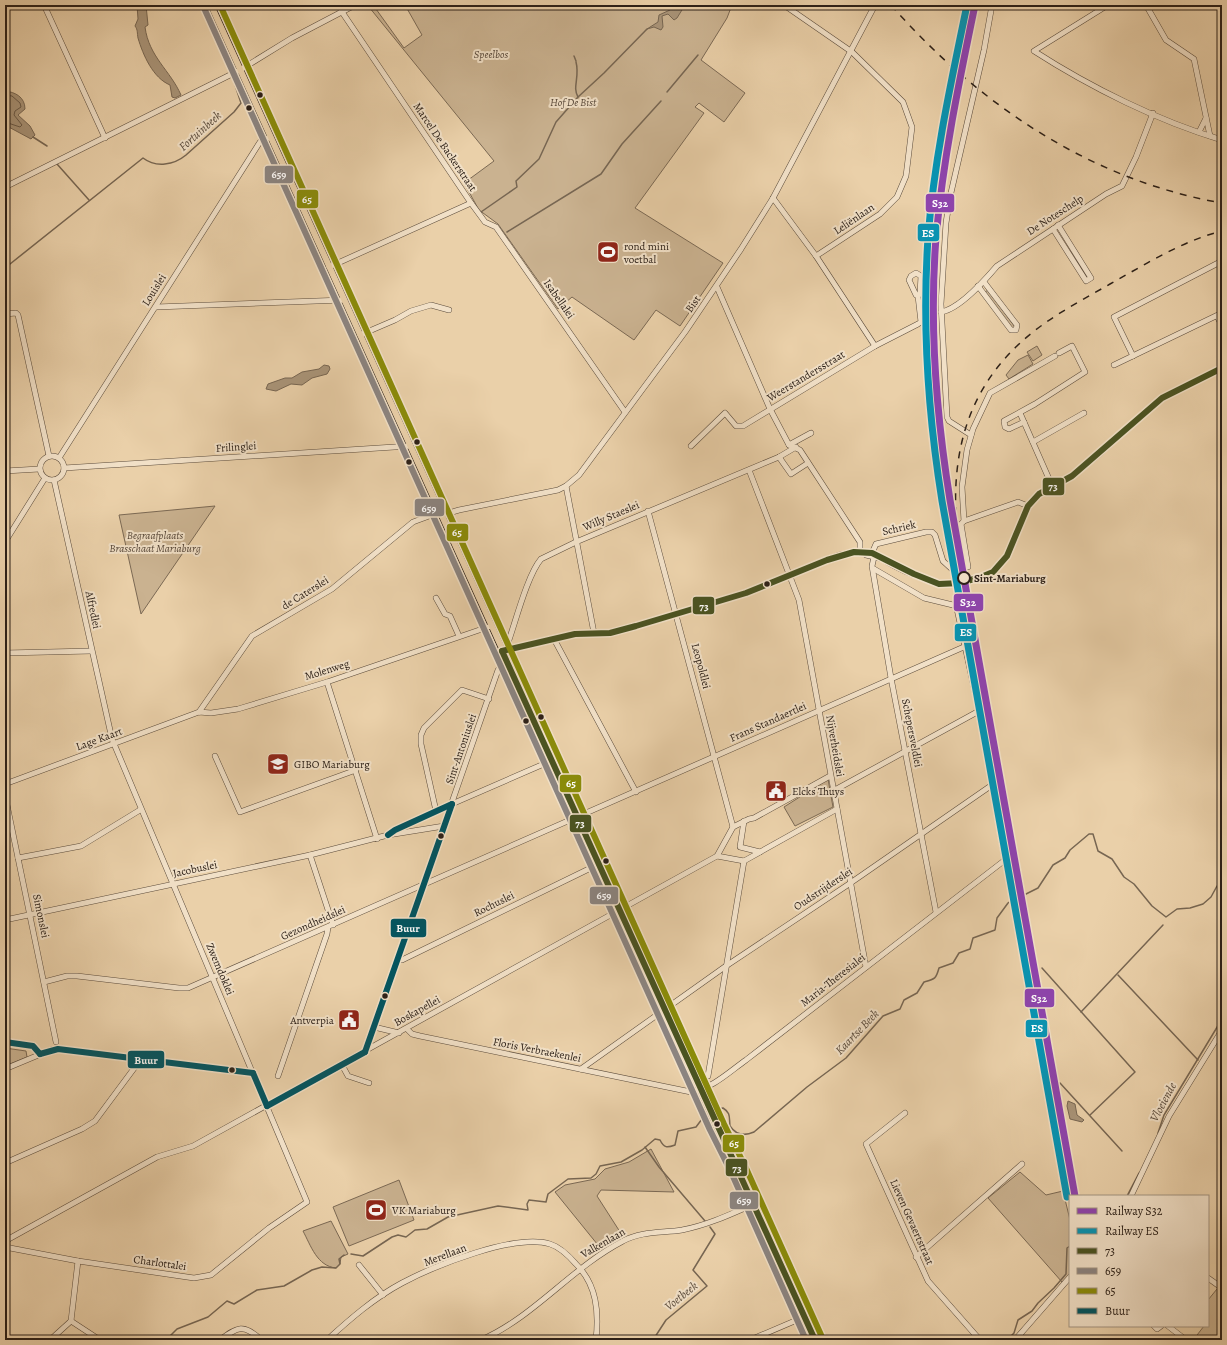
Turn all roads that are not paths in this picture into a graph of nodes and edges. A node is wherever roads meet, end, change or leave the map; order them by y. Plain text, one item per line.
1 (44, 5) edge
2 (211, 5) edge
3 (339, 5) edge
4 (355, 5) edge
5 (784, 5) edge
6 (875, 5) edge
7 (992, 5) edge
8 (1108, 5) edge
9 (1146, 5) edge
10 (342, 12) junction
11 (852, 52) junction
12 (240, 70) junction
13 (1152, 113) junction
14 (1206, 118) junction
15 (1199, 132) junction
16 (1210, 136) junction
17 (270, 137) junction
18 (105, 138) junction
19 (1222, 140) edge
20 (5, 187) edge
21 (773, 198) junction
22 (471, 203) junction
23 (1058, 225) junction
24 (1053, 229) junction
25 (816, 256) junction
26 (1222, 261) edge
27 (329, 266) junction
28 (984, 282) junction
29 (717, 286) junction
30 (978, 286) junction
31 (918, 296) dead end
32 (344, 300) junction
33 (156, 307) junction
34 (449, 310) dead end
35 (941, 312) junction
36 (1222, 313) edge
37 (5, 314) edge
38 (1216, 316) junction
39 (1222, 326) edge
40 (360, 335) junction
41 (875, 346) junction
42 (1133, 356) junction
43 (1114, 365) dead end
44 (1220, 369) edge
45 (770, 409) junction
46 (625, 412) junction
47 (1020, 413) junction
48 (1084, 413) dead end
49 (1024, 422) junction
50 (811, 433) dead end
51 (971, 435) junction
52 (1033, 442) junction
53 (789, 444) junction
54 (410, 446) junction
55 (691, 446) dead end
56 (796, 447) junction
57 (49, 456) junction
58 (779, 457) junction
59 (59, 458) junction
60 (808, 463) junction
61 (64, 468) junction
62 (39, 469) junction
63 (749, 470) junction
64 (5, 471) edge
65 (45, 478) junction
66 (54, 480) junction
67 (566, 486) junction
68 (1053, 488) junction
69 (1028, 506) junction
70 (648, 511) junction
71 (441, 514) junction
72 (964, 521) junction
73 (5, 542) edge
74 (576, 542) junction
75 (861, 552) junction
76 (873, 555) junction
77 (968, 567) dead end
78 (874, 569) junction
79 (791, 576) junction
80 (436, 598) dead end
81 (957, 606) junction
82 (677, 613) junction
83 (491, 626) junction
84 (594, 633) junction
85 (459, 636) junction
86 (554, 639) junction
87 (966, 646) junction
88 (505, 650) junction
89 (91, 651) junction
90 (5, 653) edge
91 (508, 662) junction
92 (891, 678) junction
93 (327, 682) junction
94 (489, 699) junction
95 (819, 710) junction
96 (979, 711) junction
97 (199, 712) junction
98 (114, 744) junction
99 (906, 750) junction
100 (215, 756) dead end
101 (715, 756) junction
102 (552, 760) junction
103 (356, 770) junction
104 (830, 776) junction
105 (5, 784) edge
106 (992, 785) junction
107 (833, 791) junction
108 (636, 792) junction
109 (5, 796) edge
110 (452, 804) junction
111 (836, 809) junction
112 (140, 810) junction
113 (436, 811) junction
114 (577, 816) junction
115 (744, 821) junction
116 (444, 826) junction
117 (733, 827) junction
118 (922, 834) junction
119 (388, 835) junction
120 (377, 839) junction
121 (760, 852) junction
122 (310, 855) junction
123 (717, 856) junction
124 (18, 858) junction
125 (744, 861) junction
126 (599, 864) junction
127 (172, 884) junction
128 (849, 884) junction
129 (424, 885) junction
130 (620, 910) junction
131 (936, 912) junction
132 (30, 915) junction
133 (5, 920) edge
134 (330, 926) junction
135 (397, 960) junction
136 (726, 966) junction
137 (866, 967) junction
138 (212, 978) junction
139 (44, 982) junction
140 (665, 1010) junction
141 (374, 1027) junction
142 (407, 1029) junction
143 (1222, 1030) edge
144 (399, 1033) junction
145 (5, 1042) edge
146 (56, 1042) dead end
147 (365, 1052) junction
148 (40, 1054) junction
149 (141, 1059) junction
150 (342, 1064) junction
151 (5, 1069) edge
152 (581, 1069) junction
153 (252, 1073) junction
154 (278, 1076) dead end
155 (708, 1076) dead end
156 (369, 1083) dead end
157 (665, 1086) joint
158 (701, 1090) junction
159 (267, 1106) junction
160 (905, 1113) dead end
161 (5, 1163) edge
162 (1022, 1164) dead end
163 (302, 1191) joint
164 (1131, 1195) edge
165 (754, 1204) junction
166 (5, 1241) edge
167 (5, 1245) edge
168 (916, 1257) junction
169 (78, 1261) junction
170 (359, 1265) dead end
171 (580, 1268) junction
172 (1069, 1278) edge
173 (1209, 1279) edge
174 (1222, 1288) edge
175 (383, 1295) junction
176 (804, 1317) junction
177 (71, 1320) junction
178 (1169, 1327) edge
179 (50, 1340) edge
180 (100, 1340) edge
181 (220, 1340) edge
182 (261, 1340) edge
183 (327, 1340) edge
184 (481, 1340) edge
185 (596, 1340) edge
186 (750, 1340) edge
187 (815, 1340) edge
188 (980, 1340) edge
189 (1015, 1340) edge
190 (1186, 1340) edge

1 - 18 street
2 - 12 main road
3 - 10 street, Marcel De Backerstraat
4 - 10 street
5 - 11 street, Leliënlaan
6 - 11 street, Bist
7 - 35 street
8 - 13 street
9 - 14 street
10 - 12 street
10 - 22 street, Marcel De Backerstraat
11 - 21 street, Bist
11 - 25 street, Leliënlaan
12 - 17 main road
12 - 18 street
13 - 15 street
13 - 23 street, De Noteschelp
14 - 15 street
14 - 16 street
15 - 16 street
16 - 19 street
17 - 27 main road
17 - 33 street, Louislei
18 - 20 street
21 - 25 street
21 - 29 street, Bist
22 - 27 street, Marcel De Backerstraat
22 - 46 street, Isabellalei
23 - 24 street, De Noteschelp
23 - 24 street
24 - 28 street, De Noteschelp
25 - 41 street
26 - 42 street
27 - 32 main road
28 - 30 street, De Noteschelp
28 - 30 street
29 - 45 street
29 - 46 street, Bist
30 - 35 street, De Noteschelp
31 - 41 street, Weerstandersstraat
32 - 33 street
32 - 40 main road
33 - 59 street, Louislei
34 - 40 street
35 - 51 street
36 - 38 street
37 - 57 street
38 - 39 street
38 - 42 street
40 - 54 main road
41 - 45 street, Weerstandersstraat
42 - 43 street
44 - 68 street
45 - 53 street
45 - 55 street, Weerstandersstraat
46 - 67 street, Bist
47 - 49 street
47 - 49 street
47 - 51 street
48 - 52 street
49 - 52 street
50 - 53 street
51 - 72 street
52 - 68 street
53 - 56 street
54 - 61 street, Frilinglei
54 - 71 main road
56 - 58 street, Willy Staeslei
56 - 60 street
57 - 59 street
57 - 62 street
58 - 60 street
58 - 63 street, Willy Staeslei
59 - 61 street
60 - 75 street
61 - 66 street
62 - 64 street
62 - 65 street
63 - 70 street, Willy Staeslei
63 - 79 street, Nijverheidslei
65 - 66 street
65 - 73 street
66 - 89 street, Alfredlei
67 - 71 street, Bist
67 - 74 street
68 - 69 street
69 - 72 street
69 - 76 street, bridge
70 - 74 street, Willy Staeslei
70 - 82 street, Leopoldlei
71 - 83 main road
71 - 97 street, de Caterslei
72 - 77 street
74 - 84 street
74 - 88 street, Willy Staeslei
75 - 76 street
75 - 79 street
76 - 78 street, Schepersveldlei
76 - 81 street, Schriek
78 - 81 street
78 - 92 street, Schepersveldlei
79 - 82 street
79 - 95 street, Nijverheidslei
80 - 85 street
81 - 87 street
82 - 84 street
82 - 101 street, Leopoldlei
83 - 85 street, Molenweg
83 - 88 main road
84 - 86 street
85 - 93 street, Molenweg
86 - 88 street
86 - 108 street
87 - 92 street, Frans Standaertlei
87 - 96 street
88 - 91 main road
89 - 90 street
89 - 98 street, Alfredlei
91 - 94 street, Sint-Antoniuslei
91 - 102 main road
92 - 95 street, Frans Standaertlei
92 - 99 street, Schepersveldlei
93 - 97 street, Molenweg
93 - 103 street
94 - 110 street, Sint-Antoniuslei
94 - 113 street
95 - 101 street, Frans Standaertlei
95 - 104 street, Nijverheidslei
96 - 99 street
96 - 106 street
97 - 98 street, Lage Kaart
98 - 105 street, Lage Kaart
98 - 112 street, Zwemdoklei
99 - 107 street
99 - 118 street, Schepersveldlei
100 - 103 street
101 - 108 street, Frans Standaertlei
101 - 117 street, Leopoldlei
102 - 110 street, Jacobuslei
102 - 114 main road
103 - 120 street
104 - 107 street, Nijverheidslei
104 - 115 street
106 - 118 street, Oudstrijderslei
106 - 131 street, Maria-Theresialei
107 - 111 street, Nijverheidslei
108 - 114 street, Frans Standaertlei
109 - 124 street, Simonslei
110 - 113 street, Jacobuslei
110 - 116 street, Sint-Antoniuslei
111 - 121 street
111 - 128 street, Nijverheidslei
112 - 124 street
112 - 127 street, Zwemdoklei
113 - 119 street, Jacobuslei
114 - 126 main road
114 - 129 street, Gezondheidslei
115 - 117 street
115 - 121 street
116 - 119 street, Jacobuslei
116 - 129 street, Sint-Antoniuslei
117 - 123 street
118 - 128 street, Oudstrijderslei
118 - 131 street, Schepersveldlei
119 - 120 street, Jacobuslei
120 - 122 street, Jacobuslei
121 - 125 street
122 - 127 street, Jacobuslei
122 - 134 street
123 - 125 street
123 - 130 street, Boskapellei
124 - 132 street, Simonslei
125 - 136 street
126 - 130 main road
126 - 135 street, Rochuslei
127 - 132 street, Jacobuslei
127 - 138 street, Zwemdoklei
128 - 136 street, Oudstrijderslei
128 - 137 street, Nijverheidslei
129 - 134 street, Gezondheidslei
129 - 135 street, Sint-Antoniuslei
130 - 140 main road
130 - 142 street, Boskapellei
131 - 137 street, Maria-Theresialei
132 - 133 street, Jacobuslei
132 - 139 street, Simonslei
134 - 138 street, Gezondheidslei
134 - 154 street
135 - 141 street, Sint-Antoniuslei
136 - 140 street, Oudstrijderslei
136 - 155 street
137 - 158 street, Maria-Theresialei
138 - 139 street, Gezondheidslei
138 - 153 street, Zwemdoklei
139 - 146 street, Simonslei
140 - 152 street, Oudstrijderslei
140 - 158 main road
141 - 144 street
141 - 147 street, Sint-Antoniuslei
142 - 144 street, Boskapellei
142 - 152 street, Floris Verbraekenlei
143 - 164 street
144 - 147 street, Boskapellei
145 - 148 street
147 - 150 street, Boskapellei
148 - 149 street
148 - 151 street
149 - 153 street
149 - 161 street
150 - 156 street
150 - 159 street, Boskapellei
152 - 157 street, Floris Verbraekenlei
153 - 159 street, Zwemdoklei
157 - 158 street, Maria-Theresialei
158 - 165 main road
159 - 163 street, Zwemdoklei
159 - 166 street, Boskapellei
160 - 168 street, Lieven Gevaertstraat
162 - 168 street
163 - 169 street, Charlottalei
165 - 171 street, Valkenlaan
165 - 176 main road
167 - 169 street, Charlottalei
168 - 188 street, Lieven Gevaertstraat
169 - 177 street
170 - 175 street
171 - 175 street, Merellaan
171 - 184 street, Valkenlaan
171 - 185 street, Merellaan
172 - 189 street
173 - 174 street
175 - 183 street, Merellaan
176 - 186 street
176 - 187 main road
177 - 179 street
177 - 180 street
178 - 190 street
181 - 182 street

